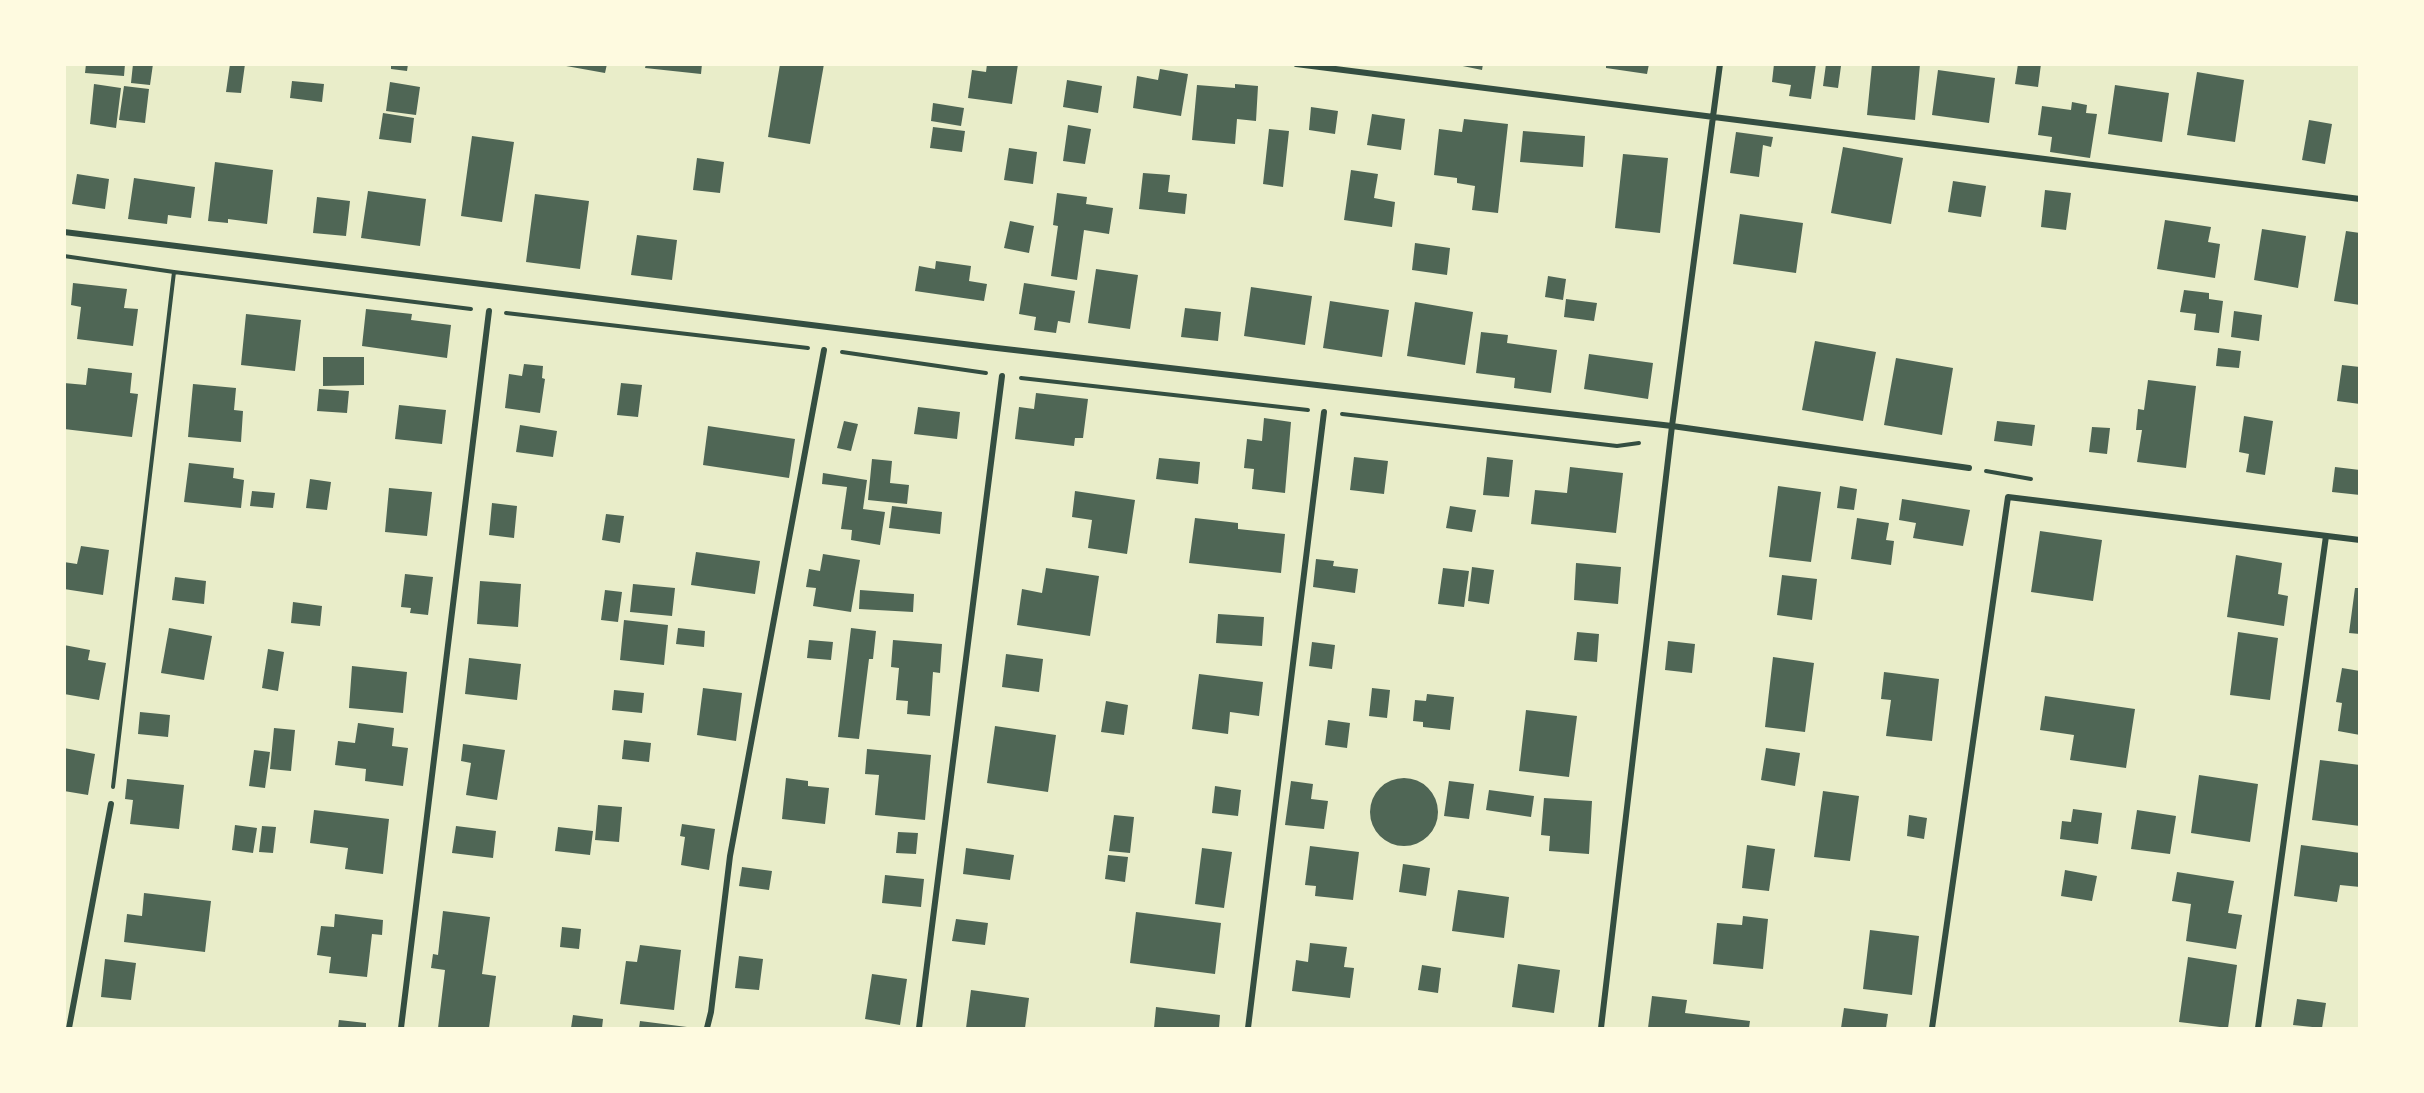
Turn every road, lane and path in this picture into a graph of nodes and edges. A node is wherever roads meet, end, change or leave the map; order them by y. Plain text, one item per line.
1 (1296, 64) edge
2 (1720, 64) edge
3 (1714, 116) junction
4 (2360, 200) edge
5 (64, 232) edge
6 (64, 256) edge
7 (174, 272) junction
8 (489, 311) junction
9 (824, 350) junction
10 (1002, 375) junction
11 (1324, 412) junction
12 (1672, 426) junction
13 (1969, 468) joint
14 (2041, 480) dead end
15 (2326, 536) junction
16 (2360, 540) edge
17 (111, 804) joint
18 (69, 1029) edge
19 (401, 1029) edge
20 (706, 1029) edge
21 (919, 1029) edge
22 (1248, 1029) edge
23 (1601, 1029) edge
24 (1932, 1029) edge
25 (2258, 1029) edge

1 - 3 street
2 - 3 street
3 - 4 street
3 - 12 street
5 - 12 street
6 - 7 path
7 - 8 path
7 - 17 path
8 - 9 path
8 - 19 street
9 - 10 path
9 - 20 street
10 - 11 path
10 - 21 street
11 - 12 path
11 - 22 street
12 - 13 street
12 - 23 street
13 - 14 path
15 - 16 street
15 - 24 street
15 - 25 street
17 - 18 street

